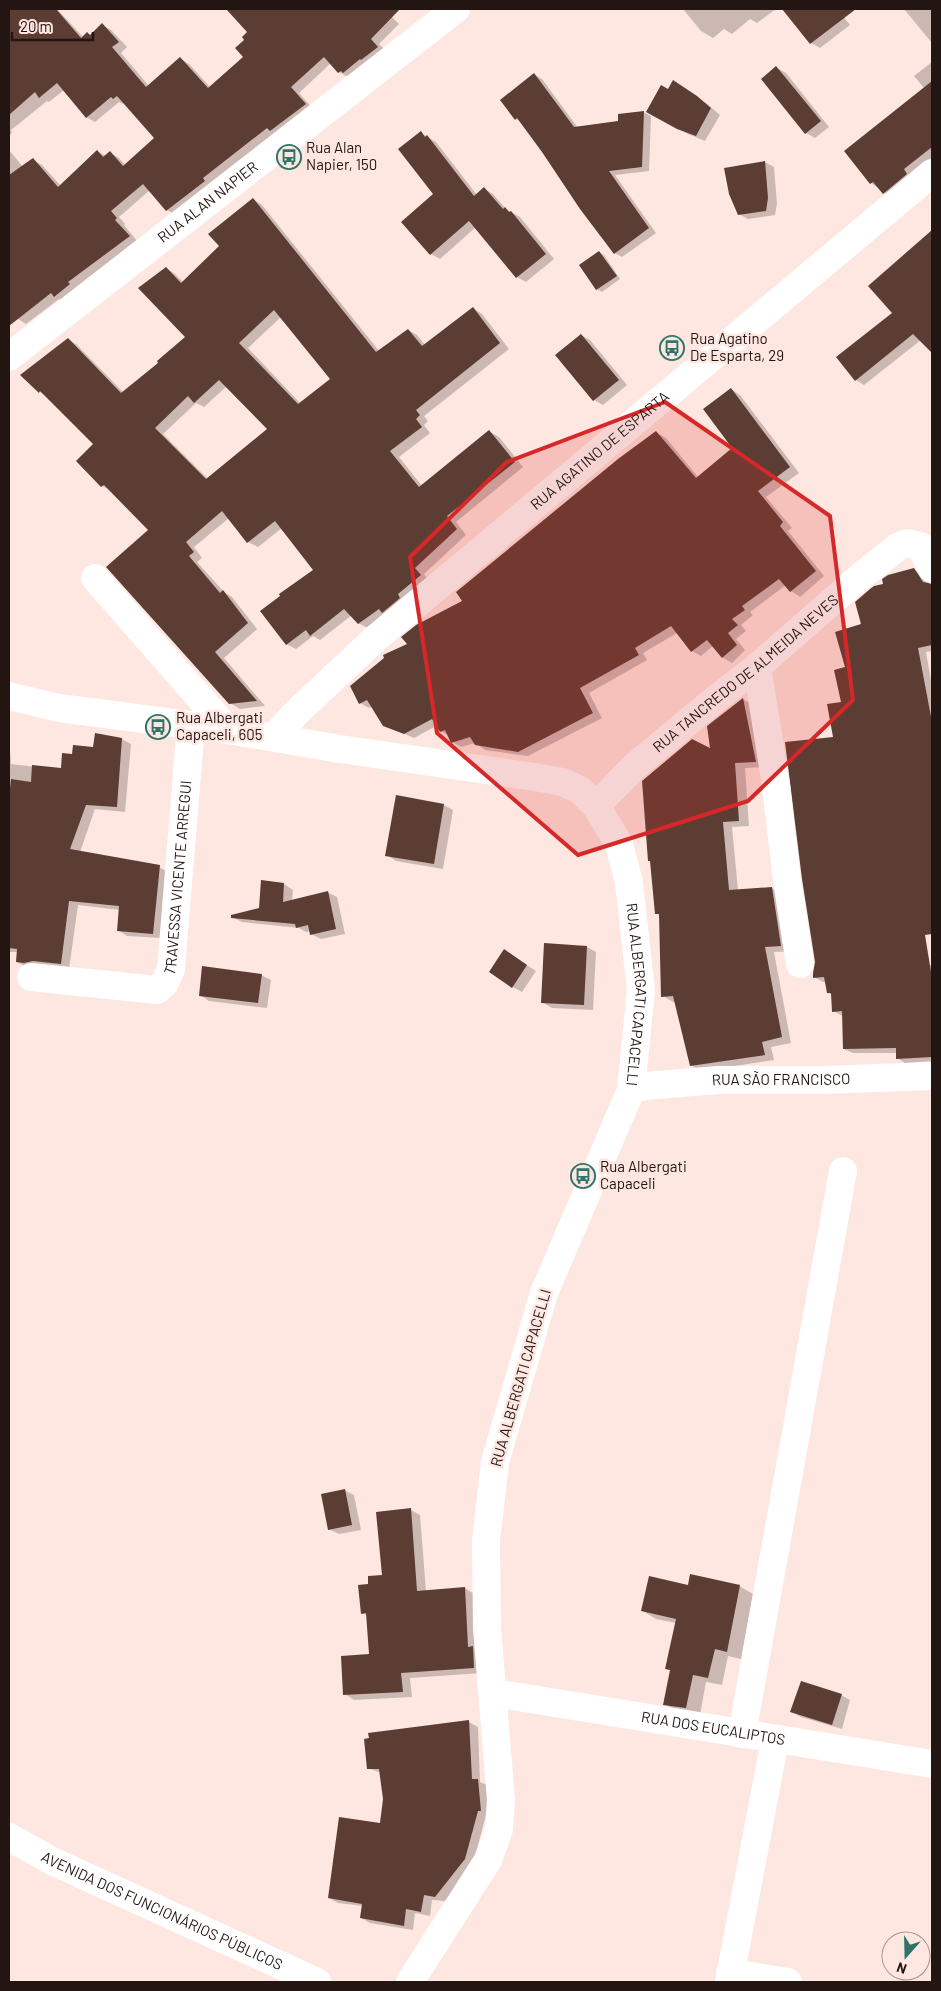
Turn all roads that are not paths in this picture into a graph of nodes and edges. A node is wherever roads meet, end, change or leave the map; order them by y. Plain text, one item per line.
1 (456, 9) edge
2 (932, 173) edge
3 (13, 345) edge
4 (932, 569) edge
5 (96, 578) dead end
6 (757, 668) junction
7 (9, 696) edge
8 (191, 725) junction
9 (228, 730) junction
10 (274, 737) junction
11 (596, 806) junction
12 (800, 964) dead end
13 (31, 977) dead end
14 (932, 1076) edge
15 (630, 1090) junction
16 (843, 1171) dead end
17 (494, 1693) junction
18 (742, 1734) junction
19 (775, 1740) junction
20 (932, 1764) edge
21 (9, 1838) edge
22 (730, 1978) edge
23 (317, 1982) edge
24 (410, 1982) edge
25 (788, 1982) edge

1 - 3 street, RUA ALAN NAPIER
2 - 10 street, RUA AGATINO DE ESPARTA
4 - 6 street, RUA TANCREDO DE ALMEIDA NEVES
5 - 9 street
6 - 11 street, RUA TANCREDO DE ALMEIDA NEVES
6 - 12 street
7 - 8 street, RUA ALBERGATI CAPACELLI
8 - 9 street, RUA ALBERGATI CAPACELLI
8 - 13 street, TRAVESSA VICENTE ARREGUI
9 - 10 street, RUA ALBERGATI CAPACELLI
10 - 11 street, RUA ALBERGATI CAPACELLI
11 - 15 street, RUA ALBERGATI CAPACELLI
14 - 15 street, RUA SÃO FRANCISCO
15 - 17 street, RUA ALBERGATI CAPACELLI
16 - 18 street
17 - 18 street, RUA DOS EUCALIPTOS
17 - 24 street, RUA ALBERGATI CAPACELLI
18 - 19 street, RUA DOS EUCALIPTOS
19 - 20 street, RUA DOS EUCALIPTOS
19 - 22 street
21 - 23 street, AVENIDA DOS FUNCIONÁRIOS PÚBLICOS
22 - 25 street

